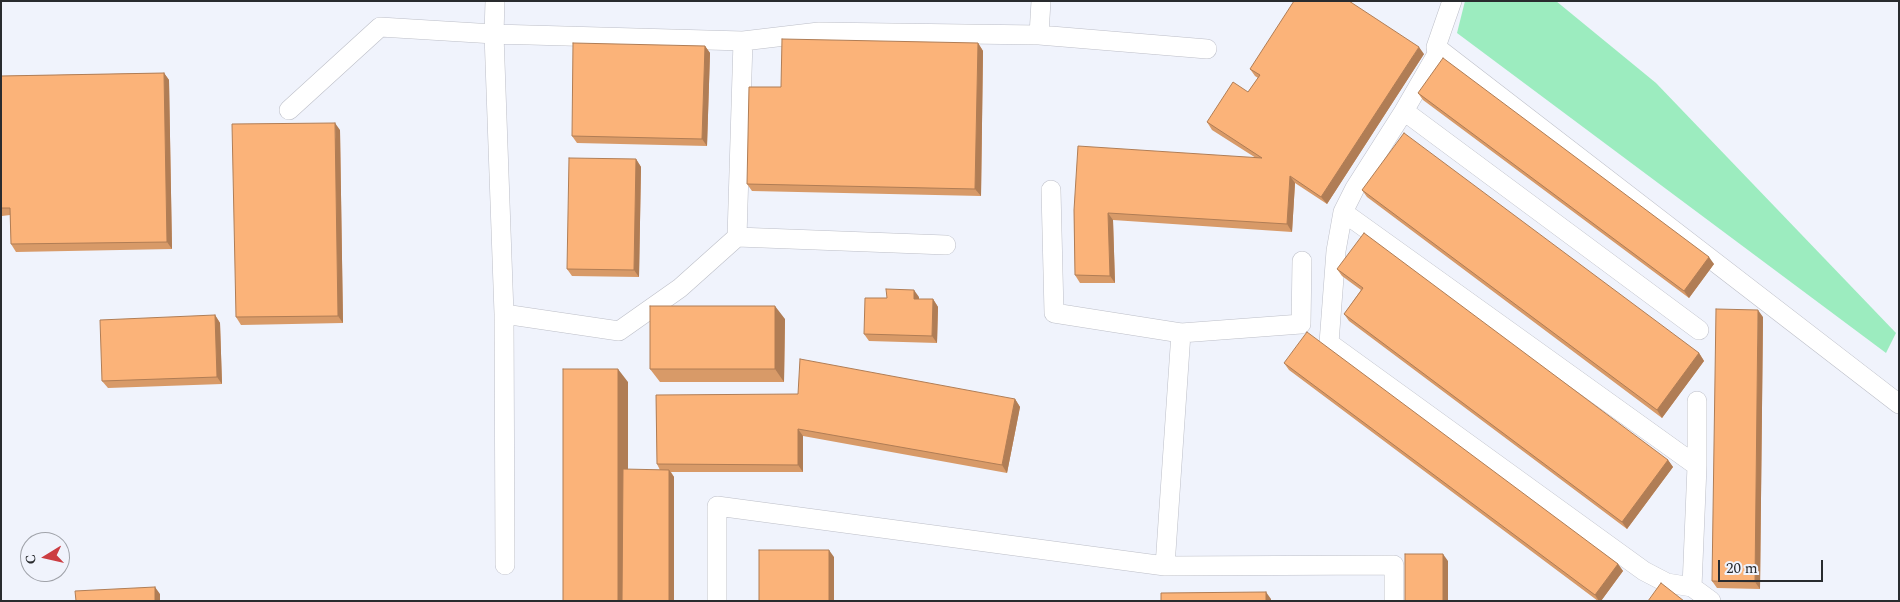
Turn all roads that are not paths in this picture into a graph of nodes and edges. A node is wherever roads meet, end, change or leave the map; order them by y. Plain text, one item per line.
1 (495, 1) edge
2 (1041, 1) edge
3 (1452, 1) edge
4 (494, 34) junction
5 (1039, 35) junction
6 (743, 41) junction
7 (1436, 46) junction
8 (1207, 49) dead end
9 (289, 110) dead end
10 (1404, 111) junction
11 (1051, 190) dead end
12 (1342, 212) junction
13 (737, 237) junction
14 (946, 245) dead end
15 (1302, 261) dead end
16 (504, 314) junction
17 (1700, 330) dead end
18 (1181, 333) junction
19 (1697, 401) dead end
20 (1899, 404) edge
21 (1697, 466) junction
22 (505, 565) dead end
23 (1164, 566) junction
24 (1692, 587) junction
25 (717, 601) edge
26 (1394, 601) edge
27 (1710, 601) edge

1 - 4 lane
2 - 5 lane
3 - 7 lane
4 - 6 lane
4 - 9 lane
4 - 16 lane
5 - 6 lane
5 - 8 lane
6 - 13 lane
7 - 10 lane
7 - 20 lane
10 - 12 lane
10 - 17 lane
11 - 18 lane
12 - 21 lane
12 - 24 lane
13 - 14 lane
13 - 16 lane
15 - 18 lane
16 - 22 lane
18 - 23 lane
19 - 21 lane
21 - 24 lane
23 - 25 lane
23 - 26 lane
24 - 27 lane

